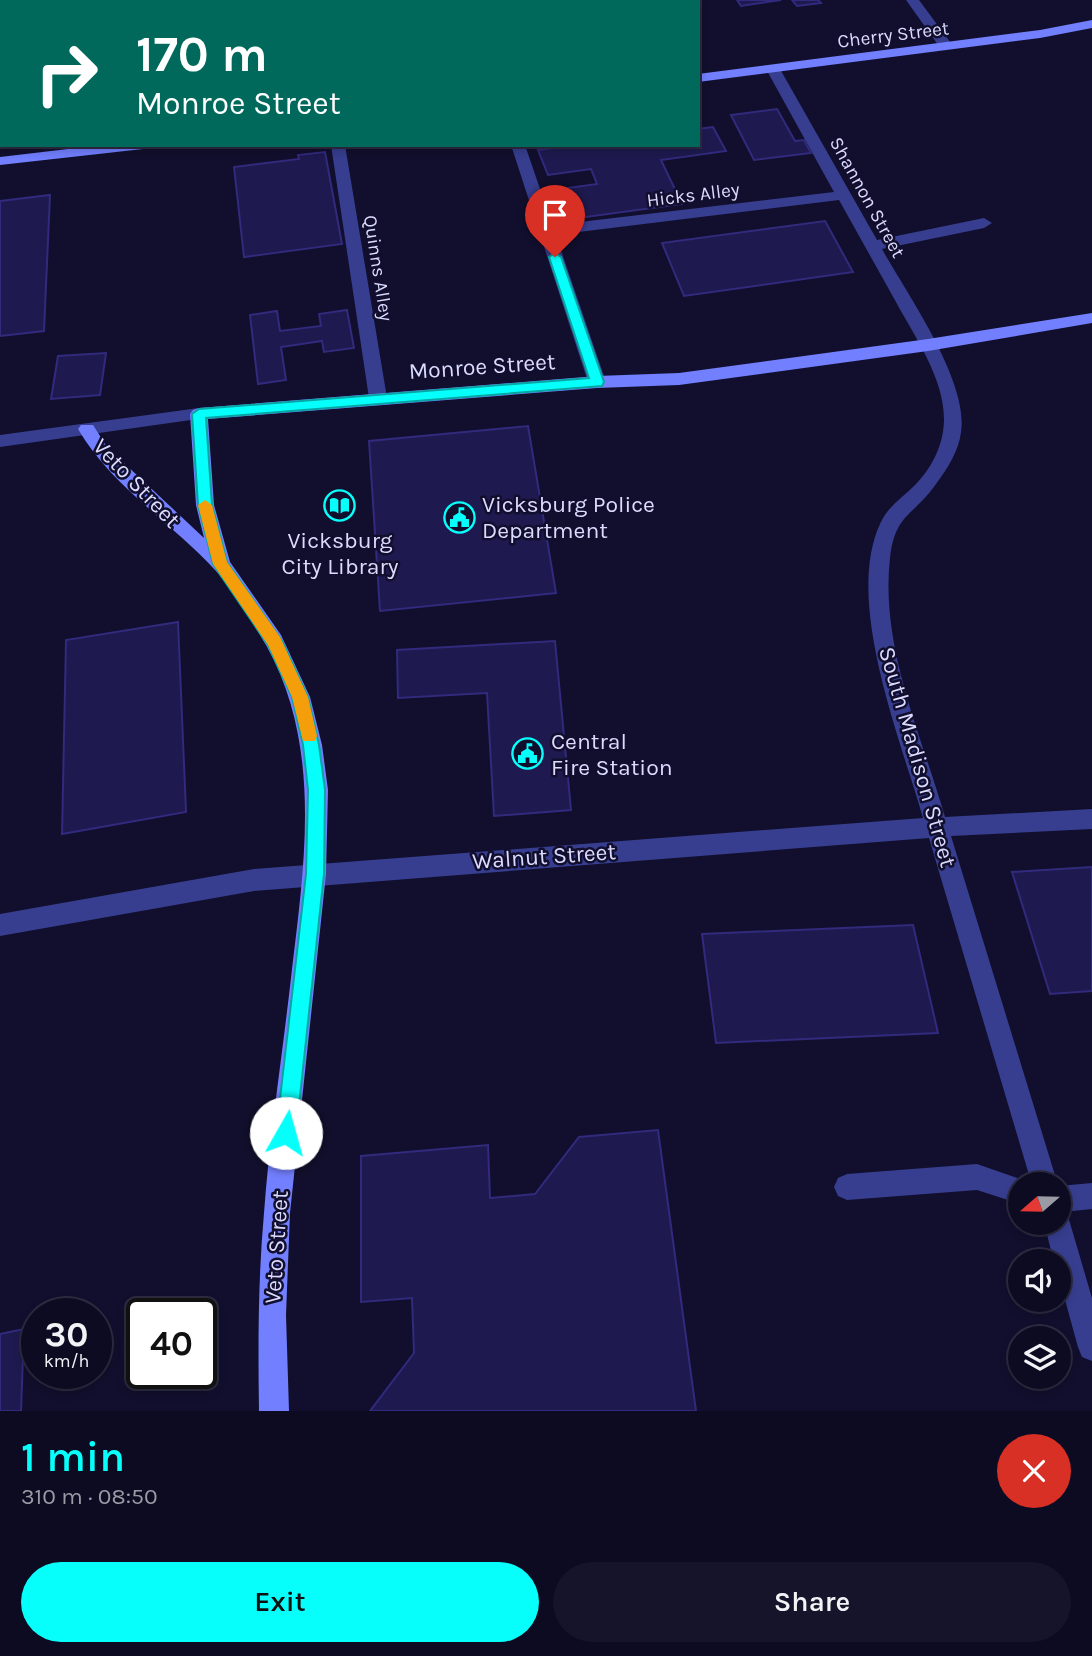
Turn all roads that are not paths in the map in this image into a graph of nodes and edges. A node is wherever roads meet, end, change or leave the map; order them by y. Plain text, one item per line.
1 (912, 0) edge
2 (1092, 24) edge
3 (946, 46) junction
4 (773, 69) junction
5 (700, 78) edge
6 (125, 147) edge
7 (338, 147) edge
8 (519, 147) edge
9 (0, 161) edge
10 (845, 195) junction
11 (984, 223) dead end
12 (546, 231) junction
13 (873, 246) junction
14 (1092, 318) edge
15 (928, 345) junction
16 (597, 382) junction
17 (378, 398) junction
18 (199, 414) junction
19 (87, 429) junction
20 (0, 441) edge
21 (220, 564) junction
22 (1092, 819) edge
23 (937, 827) junction
24 (315, 874) junction
25 (0, 925) edge
26 (1041, 1172) edge
27 (846, 1186) dead end
28 (1008, 1187) edge
29 (1092, 1196) edge
30 (1071, 1198) edge
31 (1060, 1236) edge
32 (1092, 1347) edge
33 (274, 1411) edge

1 - 3 street
2 - 3 street, Cherry Street
3 - 4 street, Cherry Street
4 - 5 street, Cherry Street
4 - 10 street, Shannon Street
6 - 9 street
7 - 17 street, Quinns Alley
8 - 12 street
10 - 12 street, Hicks Alley
10 - 13 street, Shannon Street
11 - 13 street
12 - 16 street
13 - 15 street, Shannon Street
14 - 15 street, Monroe Street
15 - 16 street, Monroe Street
15 - 23 street, South Madison Street
16 - 17 street, Monroe Street
17 - 18 street, Monroe Street
18 - 19 street, Monroe Street
18 - 21 street, Veto Street
19 - 20 street, Monroe Street
19 - 21 street, Veto Street
21 - 24 street, Veto Street
22 - 23 street, Walnut Street
23 - 24 street, Walnut Street
23 - 26 street, South Madison Street
24 - 25 street, Walnut Street
24 - 33 street, Veto Street
27 - 28 street
29 - 30 street
31 - 32 street

